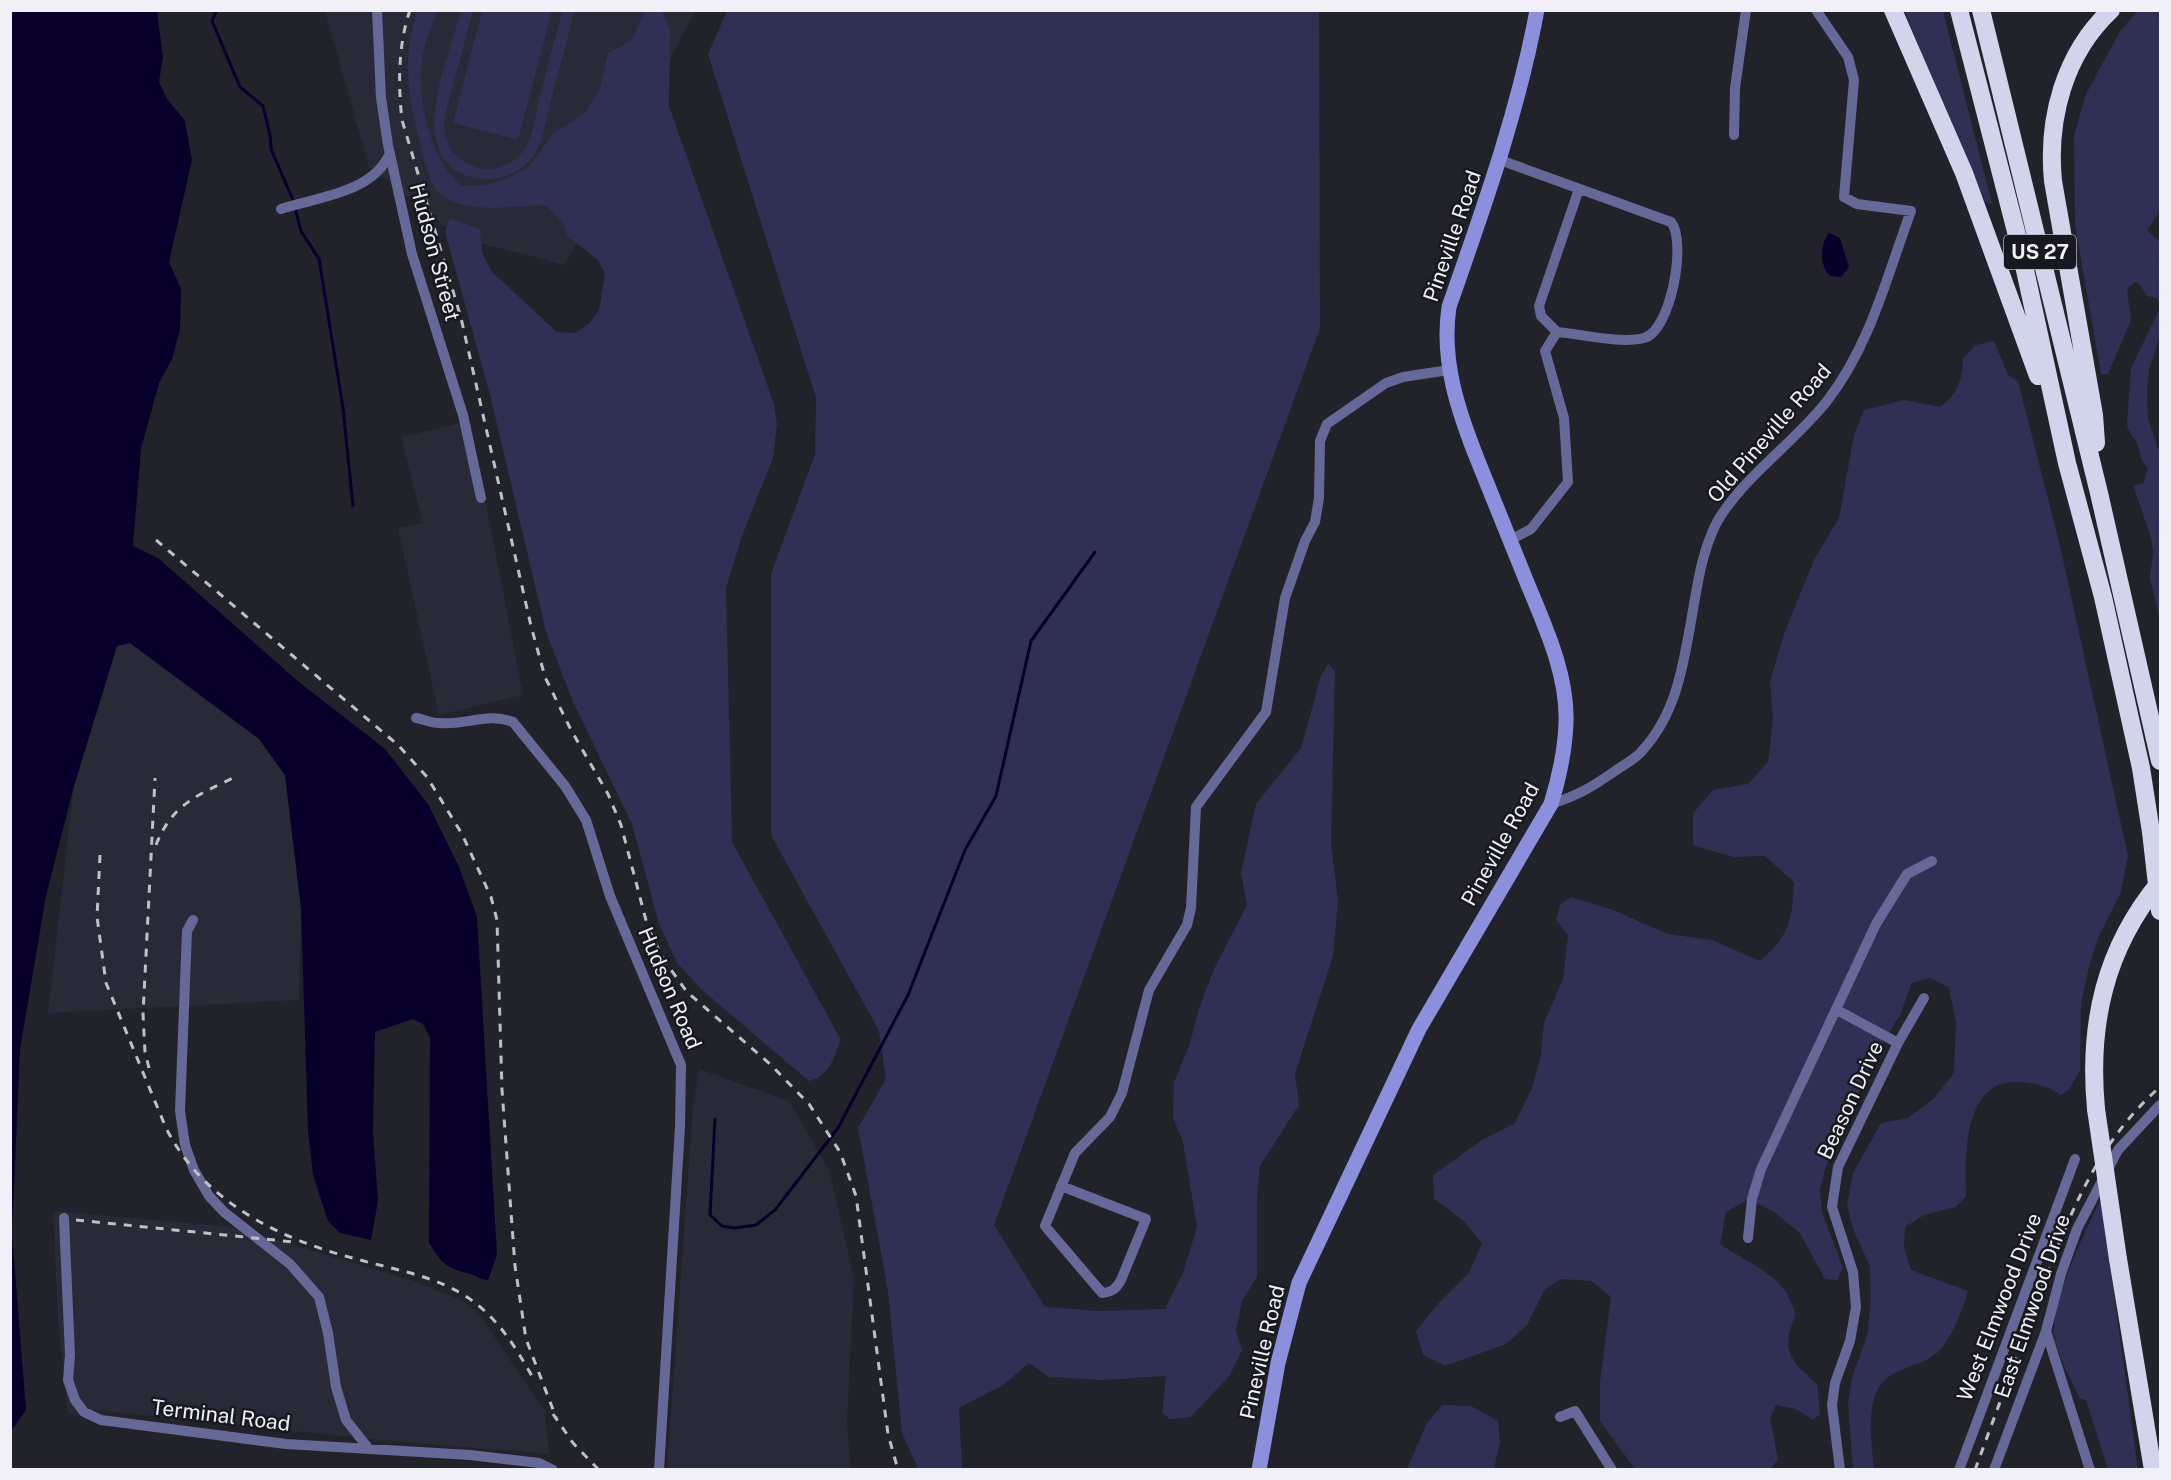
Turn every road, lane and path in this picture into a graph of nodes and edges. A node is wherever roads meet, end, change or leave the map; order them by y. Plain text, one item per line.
1 (377, 10) edge
2 (1537, 10) edge
3 (1746, 10) edge
4 (1816, 10) edge
5 (1959, 10) edge
6 (1981, 10) edge
7 (2111, 10) edge
8 (1896, 15) edge
9 (1734, 135) dead end
10 (390, 153) junction
11 (1500, 160) junction
12 (1579, 189) junction
13 (281, 209) dead end
14 (1557, 332) junction
15 (1449, 370) junction
16 (2067, 463) junction
17 (2100, 493) junction
18 (481, 498) dead end
19 (1510, 540) junction
20 (416, 718) dead end
21 (2160, 761) edge
22 (1551, 804) junction
23 (1932, 861) dead end
24 (2160, 882) edge
25 (2160, 911) edge
26 (193, 920) dead end
27 (1924, 998) dead end
28 (1838, 1010) junction
29 (1898, 1043) junction
30 (2160, 1105) edge
31 (2075, 1159) dead end
32 (1061, 1186) junction
33 (64, 1218) dead end
34 (1748, 1238) dead end
35 (2046, 1331) junction
36 (1560, 1417) dead end
37 (369, 1449) junction
38 (553, 1470) edge
39 (659, 1470) edge
40 (1259, 1470) edge
41 (1612, 1470) edge
42 (1840, 1470) edge
43 (1959, 1470) edge
44 (1994, 1470) edge
45 (2090, 1470) edge
46 (2153, 1470) edge

1 - 10 street, Hudson Street
2 - 11 main road, Pineville Road
3 - 9 street
4 - 22 street, Old Pineville Road
5 - 16 highway, US 27
6 - 17 highway, US 27
7 - 17 highway
8 - 16 highway
10 - 13 street
10 - 18 street, Hudson Street
11 - 12 street
11 - 15 main road, Pineville Road
12 - 14 street
12 - 14 street
14 - 19 street
15 - 19 main road, Pineville Road
15 - 32 street
16 - 25 highway, US 27, bridge
17 - 21 highway, US 27
19 - 22 main road, Pineville Road
20 - 39 street, Hudson Road
22 - 40 main road, Pineville Road
23 - 28 street
24 - 46 highway, bridge
26 - 37 street
27 - 29 street, Beason Drive
28 - 29 street
28 - 34 street
29 - 42 street, Beason Drive
30 - 35 street, East Elmwood Drive
31 - 43 street, West Elmwood Drive
32 - 32 street
33 - 37 street, Terminal Road
35 - 44 street, East Elmwood Drive
35 - 45 street
36 - 41 street
37 - 38 street, Terminal Road

